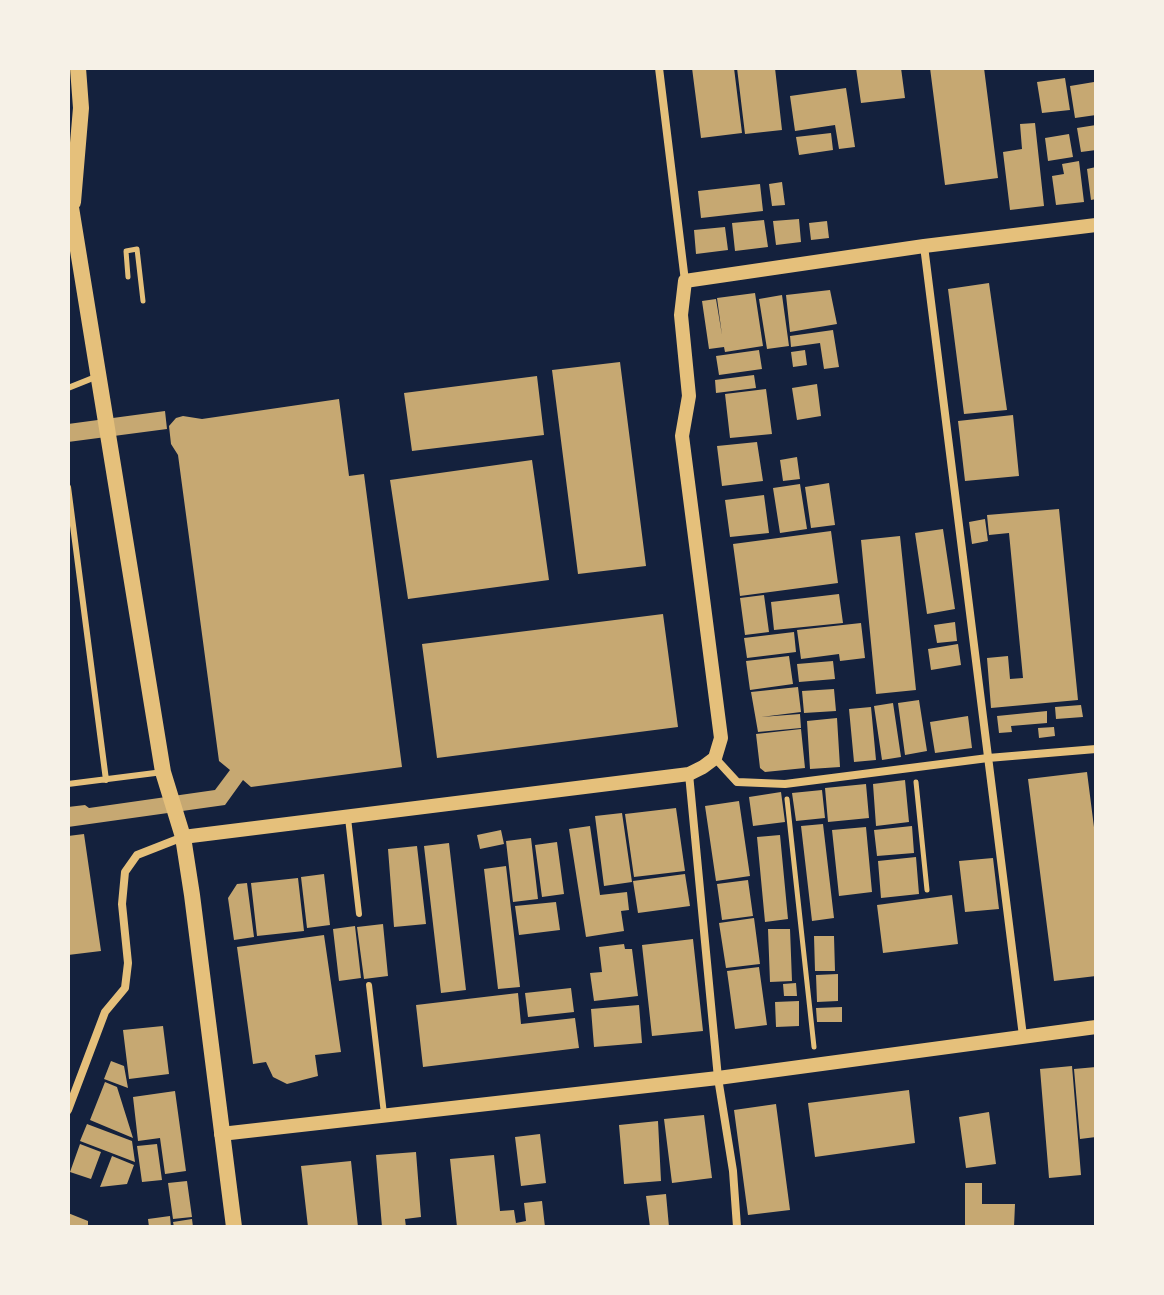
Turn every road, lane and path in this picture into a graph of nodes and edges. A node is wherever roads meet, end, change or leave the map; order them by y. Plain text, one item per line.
1 (78, 68) edge
2 (659, 68) edge
3 (70, 198) edge
4 (1096, 225) edge
5 (924, 246) junction
6 (128, 277) dead end
7 (685, 281) junction
8 (143, 301) dead end
9 (98, 376) junction
10 (68, 388) edge
11 (68, 487) edge
12 (1096, 749) edge
13 (715, 758) junction
14 (988, 758) junction
15 (914, 769) junction
16 (163, 772) junction
17 (689, 774) junction
18 (106, 780) junction
19 (68, 784) edge
20 (785, 784) junction
21 (348, 815) junction
22 (183, 837) junction
23 (927, 890) dead end
24 (359, 914) dead end
25 (369, 985) dead end
26 (1096, 1027) edge
27 (1023, 1036) junction
28 (816, 1064) junction
29 (718, 1078) junction
30 (68, 1110) edge
31 (384, 1114) junction
32 (221, 1134) junction
33 (234, 1227) edge
34 (737, 1227) edge

1 - 3 main road
2 - 7 street
3 - 9 main road
4 - 5 street
5 - 7 street
5 - 14 street
6 - 8 path
7 - 13 street
9 - 10 lane
9 - 16 main road
11 - 18 lane
12 - 14 street
13 - 17 street
13 - 20 street
14 - 15 street
14 - 27 street
15 - 20 street
15 - 23 path
16 - 18 lane
16 - 22 main road
17 - 21 street
17 - 29 street
18 - 19 lane
20 - 28 path
21 - 22 street
21 - 24 lane
22 - 30 street
22 - 32 main road
25 - 31 lane
26 - 27 street
27 - 28 street
28 - 29 street
29 - 31 street
29 - 34 street
31 - 32 street
32 - 33 main road

